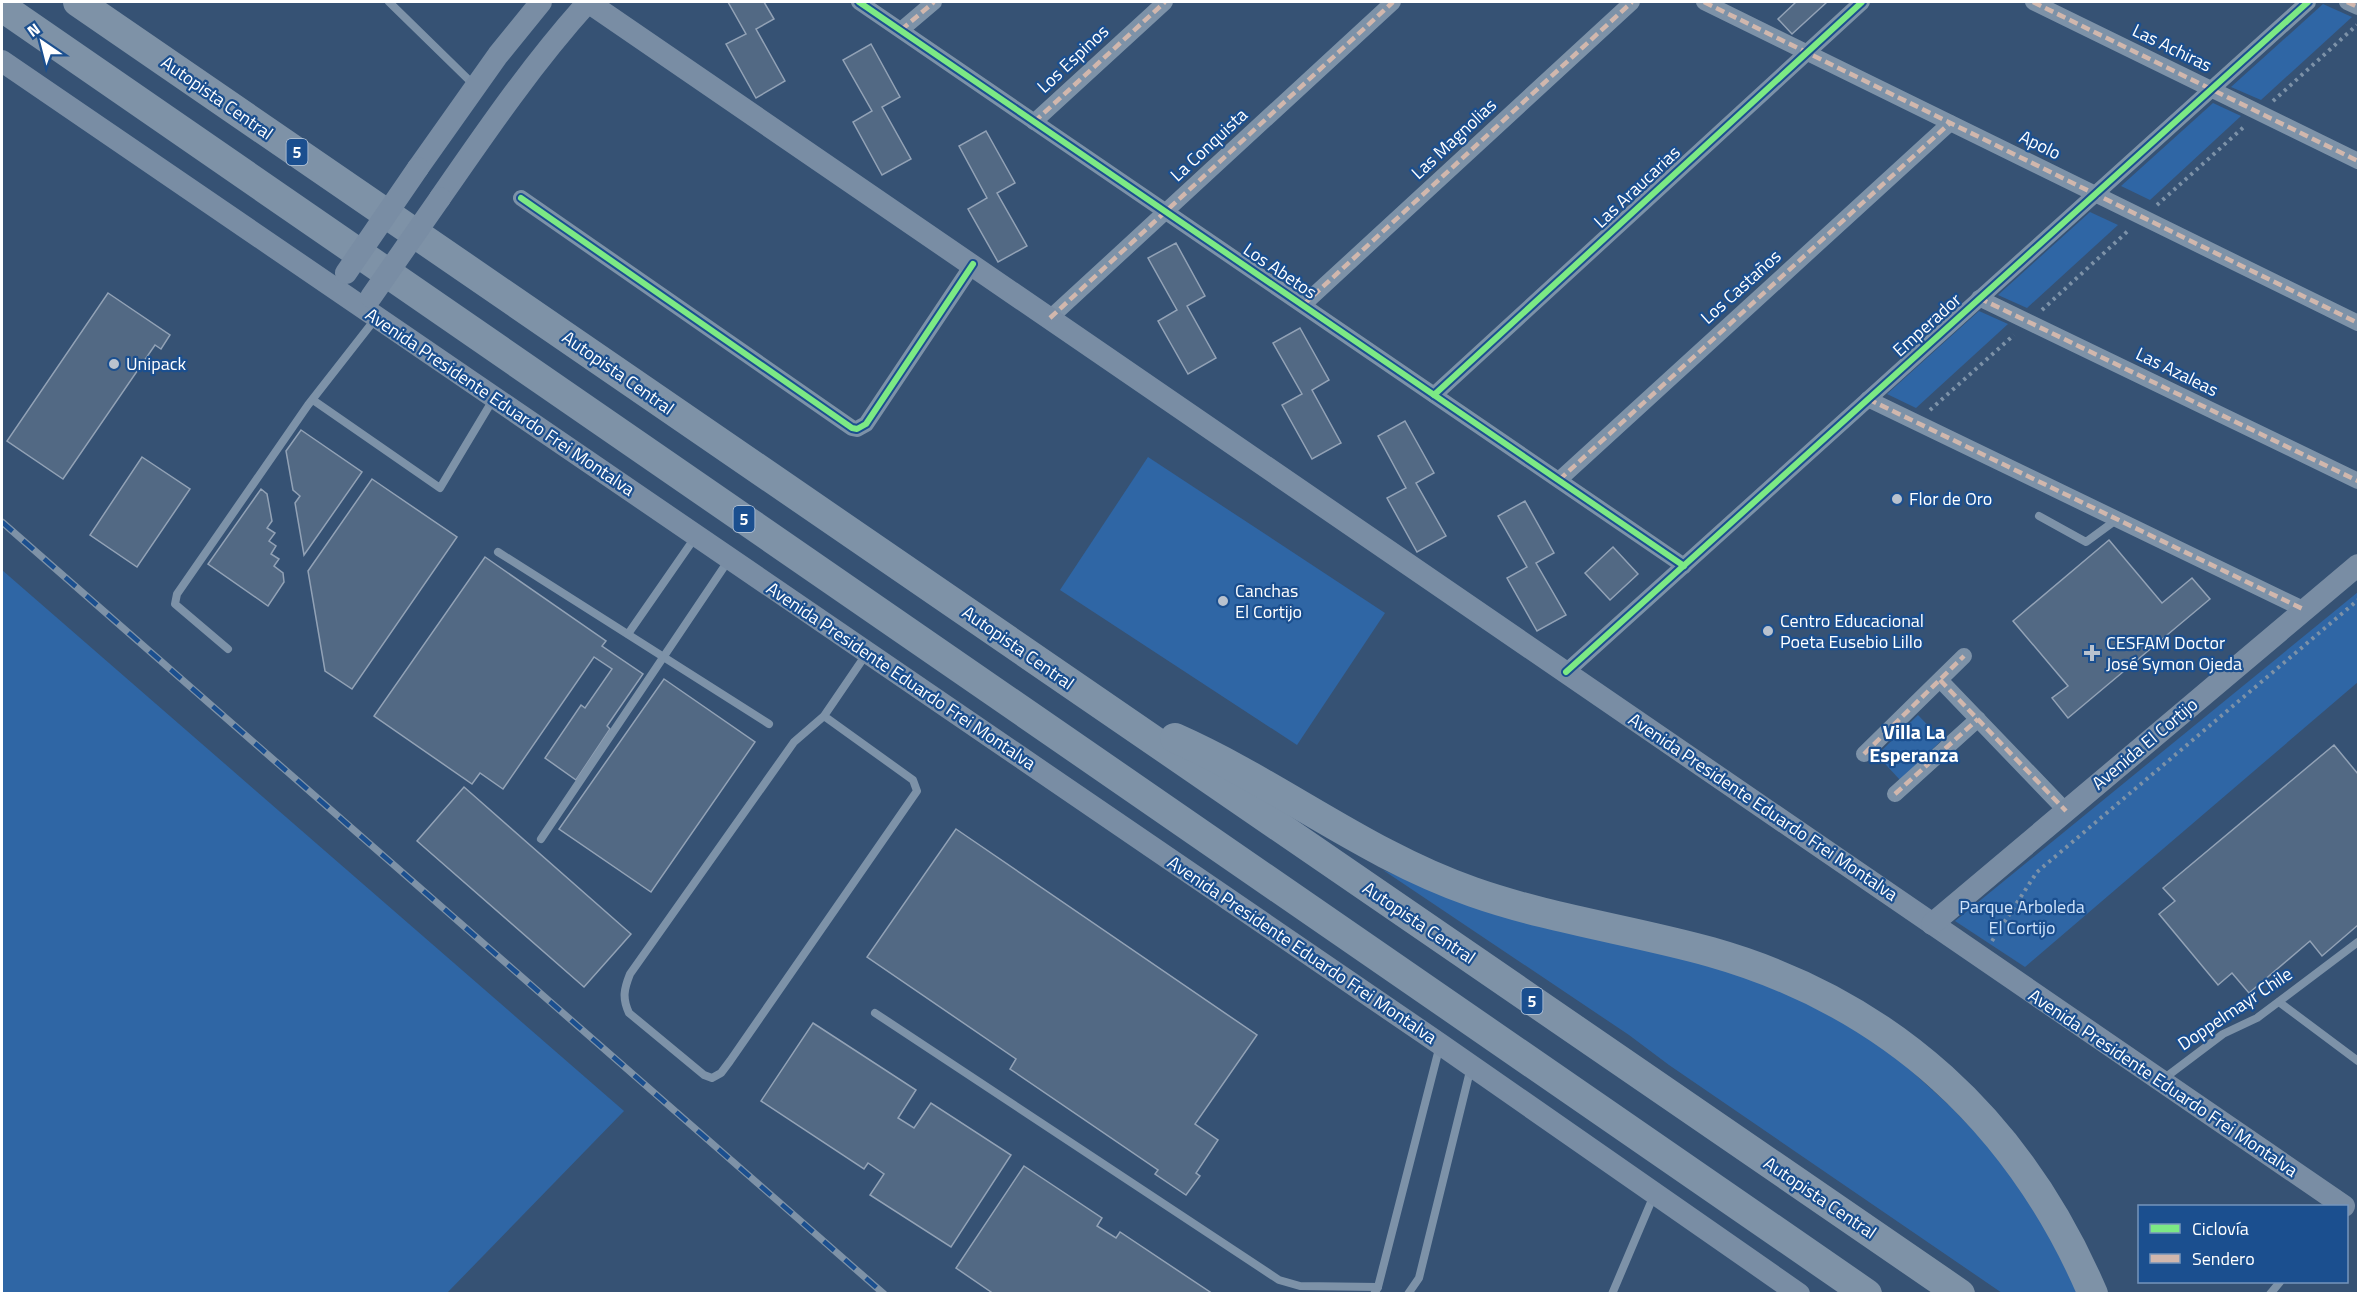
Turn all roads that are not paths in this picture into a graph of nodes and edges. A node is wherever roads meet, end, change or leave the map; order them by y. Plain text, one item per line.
1 (78, 2) edge
2 (389, 2) edge
3 (541, 2) edge
4 (588, 2) edge
5 (859, 2) edge
6 (933, 2) edge
7 (1165, 2) edge
8 (1393, 2) edge
9 (1632, 2) edge
10 (1704, 2) edge
11 (1862, 2) edge
12 (2033, 2) edge
13 (2308, 2) edge
14 (2347, 2) edge
15 (2, 6) edge
16 (2358, 7) edge
17 (901, 30) junction
18 (1806, 52) junction
19 (2, 61) edge
20 (475, 86) junction
21 (2211, 88) junction
22 (1034, 122) junction
23 (1950, 123) junction
24 (2358, 161) edge
25 (2094, 193) junction
26 (522, 198) dead end
27 (1166, 212) junction
28 (973, 264) junction
29 (340, 282) junction
30 (1979, 298) junction
31 (1303, 305) junction
32 (370, 308) junction
33 (1050, 318) junction
34 (2358, 323) edge
35 (1434, 394) junction
36 (495, 398) junction
37 (1868, 399) junction
38 (313, 400) junction
39 (1559, 480) junction
40 (2358, 481) edge
41 (2039, 516) dead end
42 (2116, 519) junction
43 (696, 536) junction
44 (498, 552) dead end
45 (730, 559) junction
46 (2358, 565) edge
47 (1684, 566) junction
48 (2305, 610) junction
49 (628, 634) junction
50 (228, 649) dead end
51 (867, 653) junction
52 (663, 656) junction
53 (1964, 656) dead end
54 (1566, 672) junction
55 (1940, 680) junction
56 (1105, 708) junction
57 (824, 716) junction
58 (1978, 719) junction
59 (769, 724) dead end
60 (1864, 754) dead end
61 (1895, 794) dead end
62 (2066, 811) junction
63 (541, 839) dead end
64 (1932, 924) junction
65 (2358, 942) edge
66 (2279, 1002) junction
67 (875, 1014) dead end
68 (1440, 1044) junction
69 (2358, 1061) edge
70 (1471, 1066) junction
71 (2159, 1082) junction
72 (1654, 1195) junction
73 (2341, 1205) edge
74 (1758, 1218) junction
75 (1376, 1290) edge
76 (1408, 1293) edge
77 (1612, 1293) edge
78 (1799, 1293) edge
79 (1842, 1293) edge
80 (1867, 1293) edge
81 (1960, 1293) edge
82 (2093, 1293) edge

1 - 56 highway, Autopista Central / 5
2 - 20 lane
3 - 20 main road
4 - 28 main road, Avenida Presidente Eduardo Frei Montalva
4 - 32 main road, bridge
5 - 17 street, Los Abetos
6 - 17 street
7 - 22 street, Los Espinos
8 - 27 street, La Conquista
9 - 31 street, Las Magnolias
10 - 18 street, Apolo
11 - 18 street, Las Araucarias
12 - 21 street, Las Achiras
13 - 21 street, Emperador
14 - 16 street
15 - 74 highway, 5
17 - 22 street, Los Abetos
18 - 23 street, Apolo
18 - 35 street, Las Araucarias
19 - 29 main road, Avenida Presidente Eduardo Frei Montalva
20 - 29 main road, bridge
21 - 24 street, Las Achiras
21 - 25 street, Emperador
22 - 27 street, Los Abetos
23 - 25 street, Apolo
23 - 39 street, Los Castaños
25 - 30 street, Emperador
25 - 34 street, Apolo
26 - 28 street
27 - 31 street, Los Abetos
27 - 33 street, La Conquista
28 - 33 main road, Avenida Presidente Eduardo Frei Montalva
29 - 32 main road, Avenida Presidente Eduardo Frei Montalva
30 - 37 street, Emperador
30 - 40 street, Las Azaleas
31 - 35 street, Los Abetos
32 - 36 main road, Avenida Presidente Eduardo Frei Montalva
32 - 38 lane
33 - 54 main road, Avenida Presidente Eduardo Frei Montalva
35 - 39 street, Los Abetos
36 - 38 lane
36 - 43 main road, Avenida Presidente Eduardo Frei Montalva
37 - 42 street
37 - 47 street, Emperador
38 - 50 lane
39 - 47 street, Los Abetos
41 - 42 lane
42 - 48 street
43 - 45 main road, Avenida Presidente Eduardo Frei Montalva
43 - 49 lane
44 - 49 lane
45 - 51 main road, Avenida Presidente Eduardo Frei Montalva
45 - 52 lane
46 - 48 main road, Avenida El Cortijo
47 - 54 street, Emperador
48 - 62 main road, Avenida El Cortijo
49 - 52 lane
51 - 57 lane
51 - 68 main road, Avenida Presidente Eduardo Frei Montalva
52 - 59 lane
52 - 63 lane
53 - 55 street
54 - 64 main road, Avenida Presidente Eduardo Frei Montalva
55 - 58 street
55 - 60 street
56 - 81 highway, Autopista Central / 5
56 - 82 highway
57 - 57 lane
58 - 61 street
58 - 62 street
62 - 64 main road, Avenida El Cortijo
64 - 71 main road, Avenida Presidente Eduardo Frei Montalva
65 - 66 lane, Doppelmayr Chile
66 - 69 lane
66 - 71 lane, Doppelmayr Chile
67 - 75 lane
68 - 70 main road, Avenida Presidente Eduardo Frei Montalva
68 - 75 lane
70 - 72 main road, Avenida Presidente Eduardo Frei Montalva
70 - 76 lane
71 - 73 main road, Avenida Presidente Eduardo Frei Montalva
72 - 77 lane
72 - 78 main road, Avenida Presidente Eduardo Frei Montalva
74 - 79 highway
74 - 80 highway, 5

